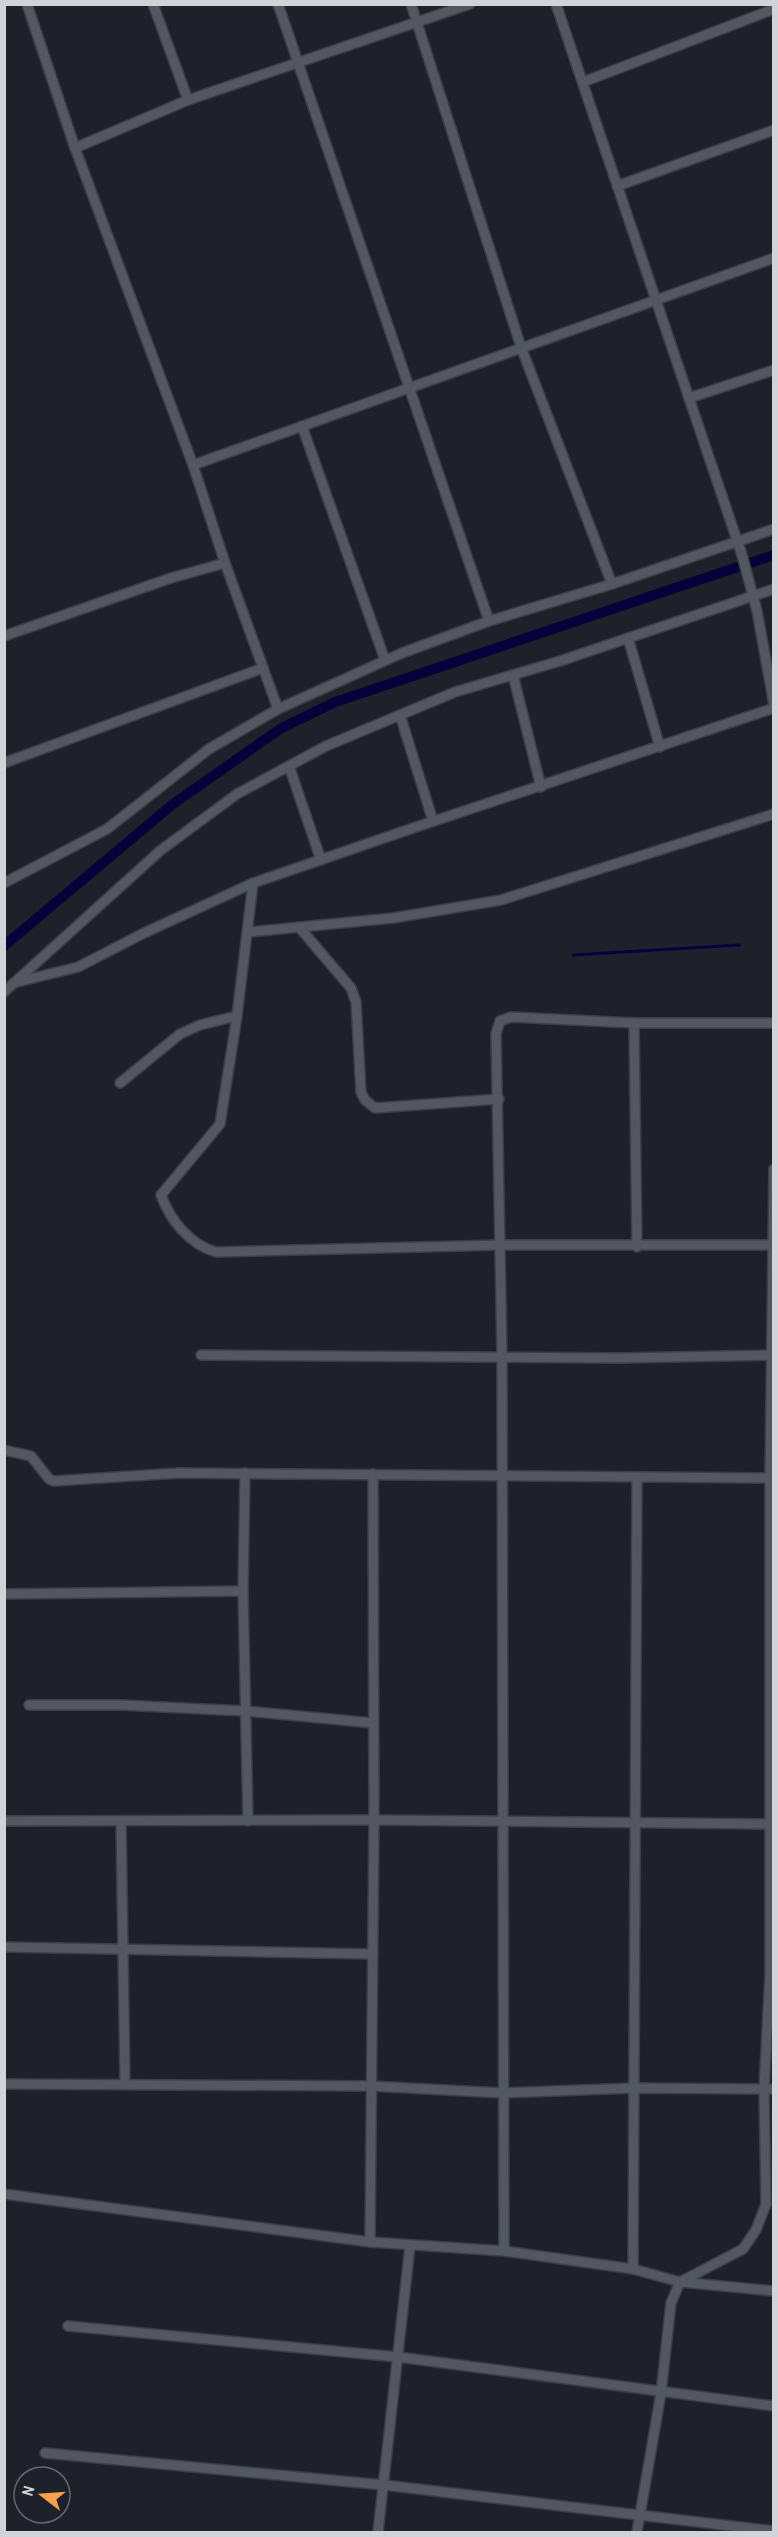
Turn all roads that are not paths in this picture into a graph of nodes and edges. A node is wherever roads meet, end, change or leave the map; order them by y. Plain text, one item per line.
1 (27, 4) edge
2 (153, 4) edge
3 (278, 4) edge
4 (411, 4) edge
5 (470, 4) edge
6 (556, 4) edge
7 (774, 9) edge
8 (418, 23) junction
9 (297, 62) junction
10 (582, 82) junction
11 (188, 100) junction
12 (774, 130) edge
13 (75, 148) junction
14 (618, 186) junction
15 (774, 258) edge
16 (656, 301) junction
17 (521, 347) junction
18 (774, 370) edge
19 (410, 386) junction
20 (689, 398) junction
21 (302, 426) junction
22 (193, 465) junction
23 (774, 529) edge
24 (738, 542) junction
25 (225, 563) junction
26 (612, 584) junction
27 (774, 589) edge
28 (754, 595) junction
29 (489, 621) junction
30 (4, 636) edge
31 (628, 638) junction
32 (385, 660) junction
33 (263, 668) junction
34 (513, 675) junction
35 (774, 706) edge
36 (278, 709) junction
37 (400, 715) junction
38 (660, 747) junction
39 (4, 763) edge
40 (289, 766) junction
41 (541, 787) junction
42 (774, 814) edge
43 (434, 821) junction
44 (321, 860) junction
45 (4, 883) edge
46 (253, 883) junction
47 (299, 927) junction
48 (248, 932) junction
49 (15, 983) junction
50 (4, 992) edge
51 (237, 1016) junction
52 (634, 1023) junction
53 (774, 1023) edge
54 (120, 1083) dead end
55 (499, 1099) junction
56 (774, 1169) edge
57 (501, 1245) junction
58 (773, 1245) edge
59 (637, 1246) junction
60 (201, 1355) dead end
61 (772, 1355) junction
62 (502, 1358) junction
63 (4, 1450) edge
64 (245, 1473) junction
65 (373, 1474) junction
66 (501, 1474) junction
67 (637, 1478) junction
68 (772, 1478) edge
69 (243, 1591) junction
70 (4, 1594) edge
71 (29, 1705) dead end
72 (245, 1711) junction
73 (373, 1724) junction
74 (374, 1820) junction
75 (4, 1821) edge
76 (120, 1821) junction
77 (248, 1821) junction
78 (503, 1821) junction
79 (637, 1821) junction
80 (772, 1824) edge
81 (4, 1947) edge
82 (123, 1948) junction
83 (373, 1954) junction
84 (772, 1974) edge
85 (125, 2083) junction
86 (4, 2084) edge
87 (370, 2086) junction
88 (634, 2088) junction
89 (769, 2089) edge
90 (503, 2093) junction
91 (4, 2194) edge
92 (370, 2242) junction
93 (410, 2246) junction
94 (504, 2251) junction
95 (633, 2269) junction
96 (680, 2283) junction
97 (774, 2291) edge
98 (68, 2326) dead end
99 (398, 2357) junction
100 (661, 2393) junction
101 (774, 2406) edge
102 (45, 2453) dead end
103 (384, 2485) junction
104 (640, 2516) junction
105 (774, 2531) edge
106 (378, 2532) edge
107 (637, 2532) edge

1 - 13 street
2 - 11 street
3 - 9 street
4 - 8 street
5 - 8 street
6 - 10 street
7 - 10 street
8 - 9 street
8 - 17 street
9 - 11 street
9 - 19 street
10 - 14 street
11 - 13 street
12 - 14 street
13 - 22 street
14 - 16 street
15 - 16 street
16 - 17 street
16 - 20 street
17 - 19 street
17 - 26 street
18 - 20 street
19 - 21 street
19 - 29 street
20 - 24 street
21 - 22 street
21 - 32 street
22 - 25 street
23 - 24 street
24 - 26 street
24 - 28 street
25 - 30 street
25 - 33 street
26 - 29 street
27 - 28 street
28 - 31 street
28 - 35 street
29 - 32 street
31 - 34 street
31 - 38 street
32 - 36 street
33 - 36 street
33 - 39 street
34 - 37 street
34 - 41 street
35 - 38 street
36 - 45 street
37 - 40 street
37 - 43 street
38 - 41 street
40 - 44 street
40 - 49 street
41 - 43 street
42 - 47 street
43 - 44 street
44 - 46 street
46 - 48 street
46 - 49 street
47 - 48 street
47 - 55 street
48 - 51 street
49 - 50 street
51 - 54 street
51 - 57 street
52 - 53 street
52 - 55 street
52 - 59 street
55 - 57 street
56 - 58 street
57 - 59 street
57 - 62 street
58 - 59 street
58 - 61 street
60 - 62 street
61 - 62 street
61 - 68 street
62 - 66 street
63 - 64 street
64 - 65 street
64 - 69 street
65 - 66 street
65 - 73 street
66 - 67 street
66 - 78 street
67 - 68 street
67 - 79 street
68 - 80 street
69 - 70 street
69 - 72 street
71 - 72 street
72 - 73 street
72 - 77 street
73 - 74 street
74 - 77 street
74 - 78 street
74 - 83 street
75 - 76 street
76 - 77 street
76 - 82 street
78 - 79 street
78 - 90 street
79 - 80 street
79 - 88 street
80 - 84 street
81 - 82 street
82 - 83 street
82 - 85 street
83 - 87 street
84 - 89 street
85 - 86 street
85 - 87 street
87 - 90 street
87 - 92 street
88 - 89 street
88 - 90 street
88 - 95 street
89 - 96 street
90 - 94 street
91 - 92 street
92 - 93 street
93 - 94 street
93 - 99 street
94 - 95 street
95 - 96 street
96 - 97 street
96 - 100 street
98 - 99 street
99 - 100 street
99 - 103 street
100 - 101 street
100 - 104 street
102 - 103 street
103 - 104 street
103 - 106 street
104 - 105 street
104 - 107 street

